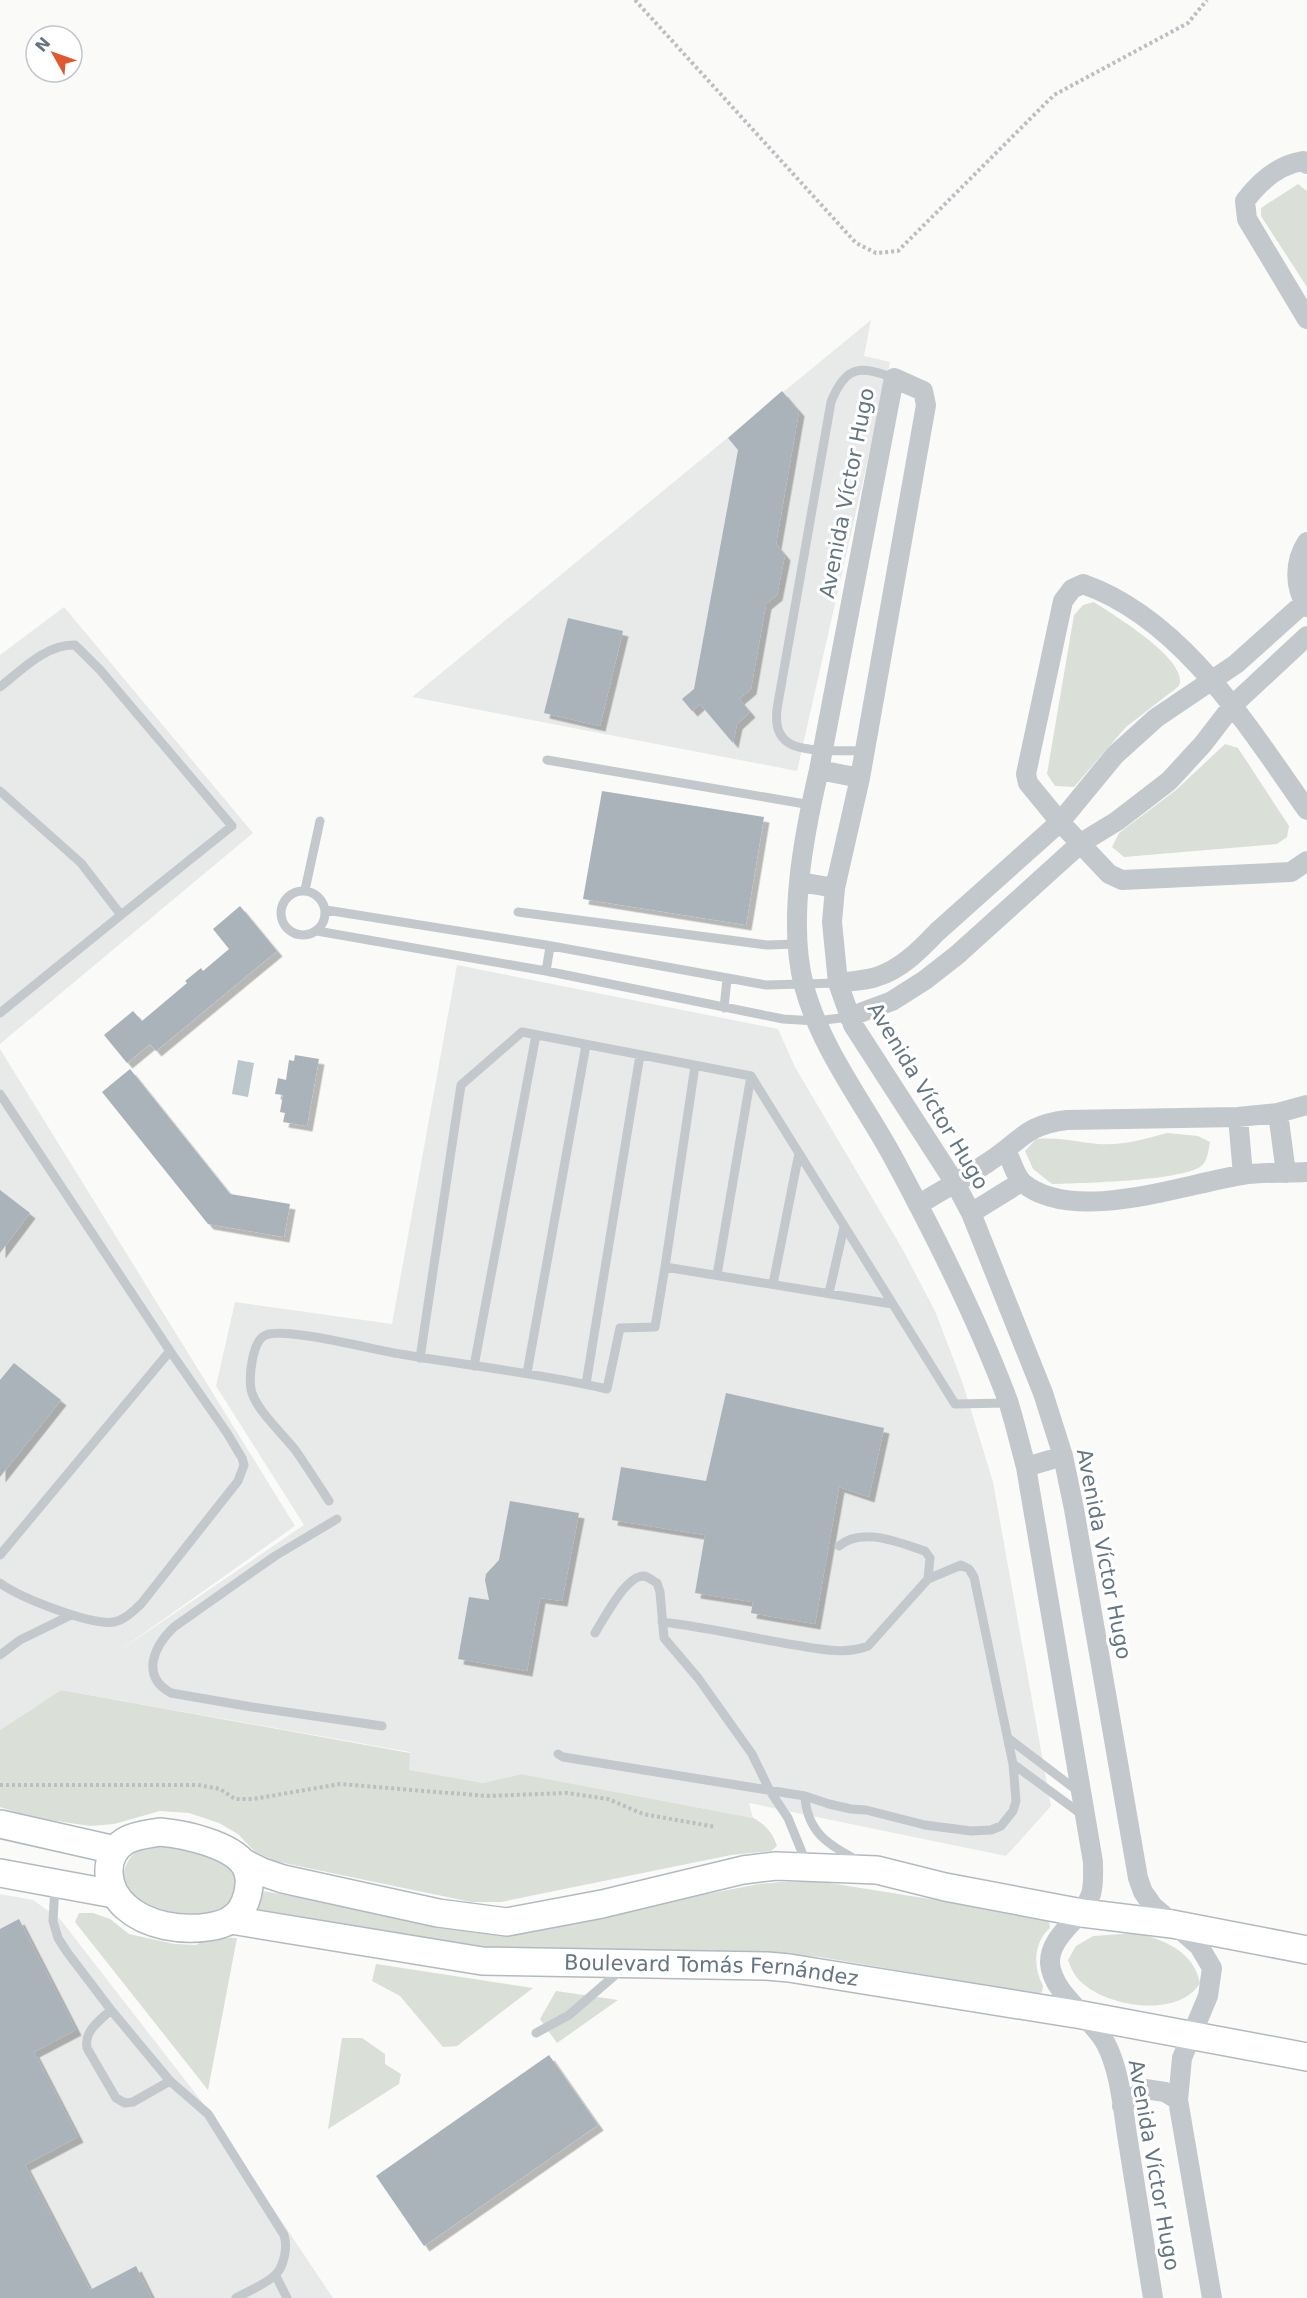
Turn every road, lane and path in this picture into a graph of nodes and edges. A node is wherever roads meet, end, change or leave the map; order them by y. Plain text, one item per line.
1 (635, 0) edge
2 (1207, 0) edge
3 (1307, 164) edge
4 (1307, 319) edge
5 (894, 378) junction
6 (1307, 542) edge
7 (1306, 605) edge
8 (1307, 636) edge
9 (1212, 682) junction
10 (0, 687) edge
11 (1233, 705) junction
12 (822, 750) junction
13 (863, 751) junction
14 (547, 760) dead end
15 (819, 770) junction
16 (860, 778) junction
17 (0, 791) edge
18 (811, 805) junction
19 (1307, 810) edge
20 (320, 821) dead end
21 (1060, 822) junction
22 (1081, 843) junction
23 (1307, 861) edge
24 (800, 882) junction
25 (835, 888) junction
26 (305, 890) junction
27 (326, 910) junction
28 (518, 912) dead end
29 (121, 915) junction
30 (316, 931) junction
31 (937, 932) junction
32 (797, 944) junction
33 (550, 946) junction
34 (957, 955) junction
35 (546, 971) junction
36 (727, 978) junction
37 (838, 983) junction
38 (804, 984) junction
39 (724, 1008) junction
40 (0, 1013) edge
41 (849, 1017) junction
42 (816, 1022) junction
43 (536, 1035) junction
44 (586, 1045) junction
45 (640, 1055) junction
46 (695, 1066) junction
47 (751, 1076) junction
48 (0, 1094) edge
49 (1307, 1105) edge
50 (1278, 1113) junction
51 (1238, 1118) junction
52 (1006, 1150) junction
53 (799, 1153) junction
54 (1307, 1172) edge
55 (1286, 1173) junction
56 (1243, 1175) junction
57 (1021, 1182) junction
58 (955, 1183) junction
59 (918, 1204) junction
60 (971, 1213) junction
61 (844, 1227) junction
62 (665, 1266) junction
63 (717, 1275) junction
64 (772, 1284) junction
65 (829, 1293) junction
66 (892, 1304) junction
67 (170, 1351) junction
68 (420, 1358) junction
69 (474, 1366) junction
70 (527, 1373) junction
71 (586, 1384) junction
72 (1008, 1403) junction
73 (1063, 1456) junction
74 (1026, 1467) junction
75 (329, 1501) dead end
76 (337, 1519) dead end
77 (838, 1546) dead end
78 (0, 1555) edge
79 (928, 1579) junction
80 (0, 1583) edge
81 (71, 1615) junction
82 (662, 1622) junction
83 (595, 1633) dead end
84 (0, 1655) edge
85 (382, 1725) dead end
86 (1008, 1738) junction
87 (558, 1754) dead end
88 (1013, 1764) junction
89 (0, 1785) edge
90 (770, 1791) junction
91 (805, 1796) junction
92 (1083, 1796) junction
93 (1086, 1817) junction
94 (0, 1824) edge
95 (716, 1827) dead end
96 (114, 1850) junction
97 (243, 1863) junction
98 (807, 1867) junction
99 (877, 1870) junction
100 (0, 1873) edge
101 (55, 1885) junction
102 (114, 1894) junction
103 (1082, 1913) junction
104 (231, 1920) junction
105 (1172, 1924) junction
106 (1307, 1950) edge
107 (627, 1964) junction
108 (111, 2010) junction
109 (1082, 2014) junction
110 (536, 2033) dead end
111 (1191, 2034) junction
112 (1307, 2057) edge
113 (170, 2081) junction
114 (1179, 2100) junction
115 (1122, 2106) junction
116 (276, 2276) junction
117 (236, 2298) edge
118 (287, 2298) edge
119 (1153, 2298) edge
120 (1212, 2298) edge

1 - 2 path
3 - 4 street
5 - 12 street, Avenida Víctor Hugo
5 - 12 lane
5 - 13 street, Avenida Víctor Hugo
6 - 7 street
7 - 9 street
8 - 11 street
9 - 11 street
9 - 21 street
9 - 21 street
10 - 29 lane
11 - 19 street
11 - 22 street
12 - 13 lane
12 - 15 street, Avenida Víctor Hugo
13 - 16 street, Avenida Víctor Hugo
14 - 18 lane
15 - 16 street
15 - 18 street, Avenida Víctor Hugo
16 - 25 street, Avenida Víctor Hugo
17 - 29 lane
18 - 24 street, Avenida Víctor Hugo
20 - 26 lane
21 - 22 street
21 - 31 street
22 - 23 street
22 - 34 street
24 - 25 street
24 - 32 street, Avenida Víctor Hugo
25 - 37 street, Avenida Víctor Hugo
26 - 27 lane
26 - 30 lane
27 - 30 lane
27 - 33 lane
28 - 32 lane
29 - 40 lane
30 - 35 lane
31 - 34 street
31 - 37 street
32 - 38 street, Avenida Víctor Hugo
33 - 35 lane
33 - 36 lane
34 - 41 street
35 - 39 lane
36 - 38 lane
36 - 39 lane
37 - 38 lane
37 - 41 street, Avenida Víctor Hugo
38 - 42 street, Avenida Víctor Hugo
39 - 42 lane
41 - 42 lane
41 - 58 street, Avenida Víctor Hugo
42 - 59 street, Avenida Víctor Hugo
43 - 44 lane
43 - 68 lane
43 - 69 lane
44 - 45 lane
44 - 70 lane
45 - 46 lane
45 - 71 lane
46 - 47 lane
46 - 62 lane
47 - 53 lane
47 - 63 lane
48 - 67 lane
49 - 50 street
50 - 51 street
50 - 55 street
51 - 52 street
51 - 56 street
52 - 57 street
52 - 58 street
53 - 61 lane
53 - 64 lane
54 - 55 street
55 - 56 street
56 - 57 street
57 - 60 street
58 - 59 street
58 - 60 street, Avenida Víctor Hugo
59 - 72 street, Avenida Víctor Hugo
60 - 73 street, Avenida Víctor Hugo
61 - 65 lane
61 - 66 lane
62 - 63 lane
62 - 71 lane
63 - 64 lane
64 - 65 lane
65 - 66 lane
66 - 72 lane
67 - 78 lane
67 - 81 lane
68 - 69 lane
68 - 75 lane
69 - 70 lane
70 - 71 lane
72 - 74 street, Avenida Víctor Hugo
73 - 74 street
73 - 105 street, Avenida Víctor Hugo
74 - 92 street, Avenida Víctor Hugo
76 - 85 lane
77 - 79 lane
79 - 82 lane
79 - 86 lane
80 - 81 lane
81 - 84 lane
82 - 83 lane
82 - 90 lane
86 - 88 lane
86 - 92 lane
87 - 90 lane
88 - 91 lane
88 - 93 lane
89 - 95 path
90 - 91 lane
90 - 98 lane
91 - 99 lane
92 - 93 street, Avenida Víctor Hugo
93 - 103 street, Avenida Víctor Hugo
94 - 96 main road
96 - 97 main road
96 - 102 main road
97 - 98 main road
97 - 104 main road
98 - 99 main road
99 - 103 main road
100 - 101 main road
101 - 102 main road
101 - 108 lane
102 - 104 main road
103 - 105 main road
103 - 109 street
104 - 107 main road, Boulevard Tomás Fernández
105 - 106 main road
105 - 111 street
107 - 109 main road, Boulevard Tomás Fernández
107 - 110 lane
108 - 113 lane
108 - 113 lane
109 - 111 main road, Boulevard Tomás Fernández
109 - 115 street, Avenida Víctor Hugo
111 - 112 main road, Boulevard Tomás Fernández
111 - 114 street, Avenida Víctor Hugo
113 - 116 lane
114 - 115 street
114 - 120 street, Avenida Víctor Hugo
115 - 119 street, Avenida Víctor Hugo
116 - 117 lane
116 - 118 lane

